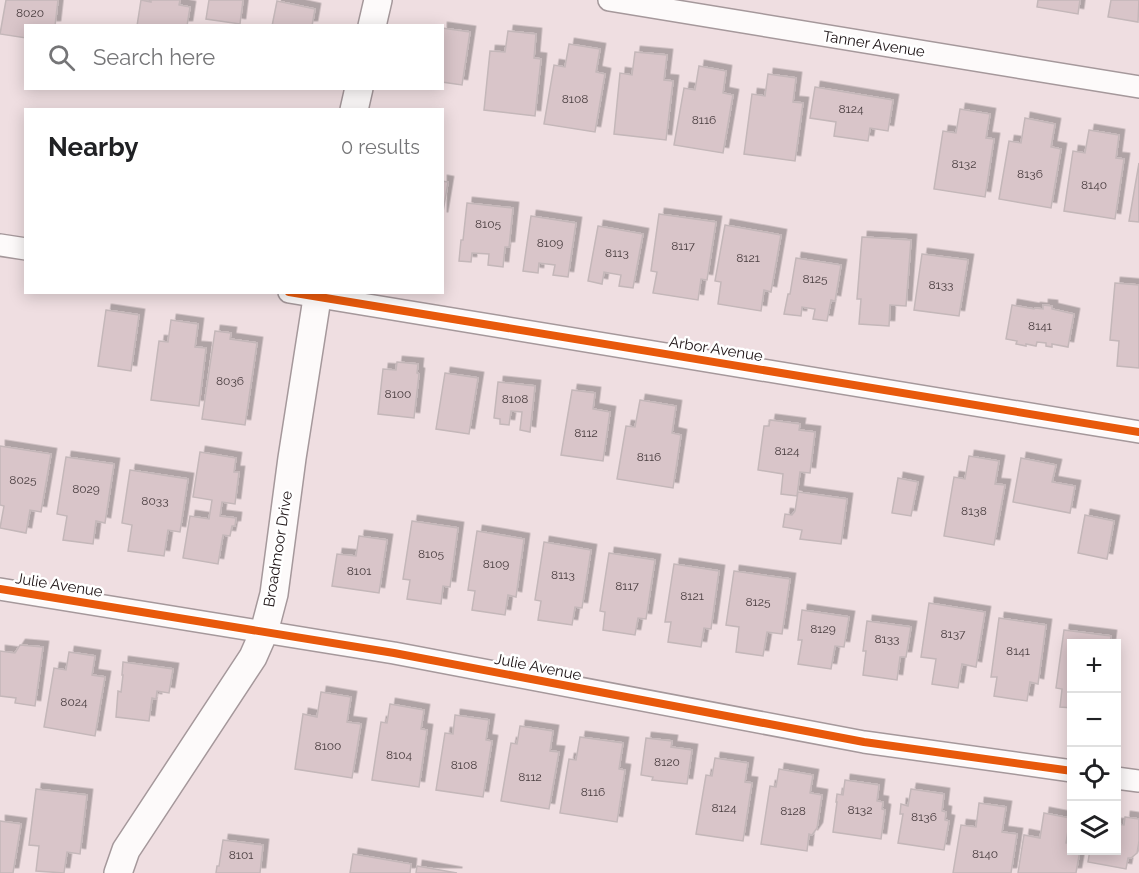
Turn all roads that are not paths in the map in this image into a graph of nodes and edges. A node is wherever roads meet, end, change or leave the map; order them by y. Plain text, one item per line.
1 (378, 0) edge
2 (609, 0) edge
3 (372, 24) edge
4 (1139, 87) edge
5 (359, 90) edge
6 (354, 108) edge
7 (0, 245) edge
8 (24, 249) edge
9 (318, 295) edge
10 (1139, 432) edge
11 (0, 589) edge
12 (264, 632) junction
13 (1067, 770) edge
14 (1121, 779) edge
15 (1139, 781) edge
16 (118, 873) edge

1 - 3 street
2 - 4 street, Tanner Avenue
5 - 6 street
7 - 8 street
9 - 10 street, Arbor Avenue
9 - 12 street, Broadmoor Drive
11 - 12 street, Julie Avenue
12 - 13 street, Julie Avenue
12 - 16 street, Broadmoor Drive
14 - 15 street

